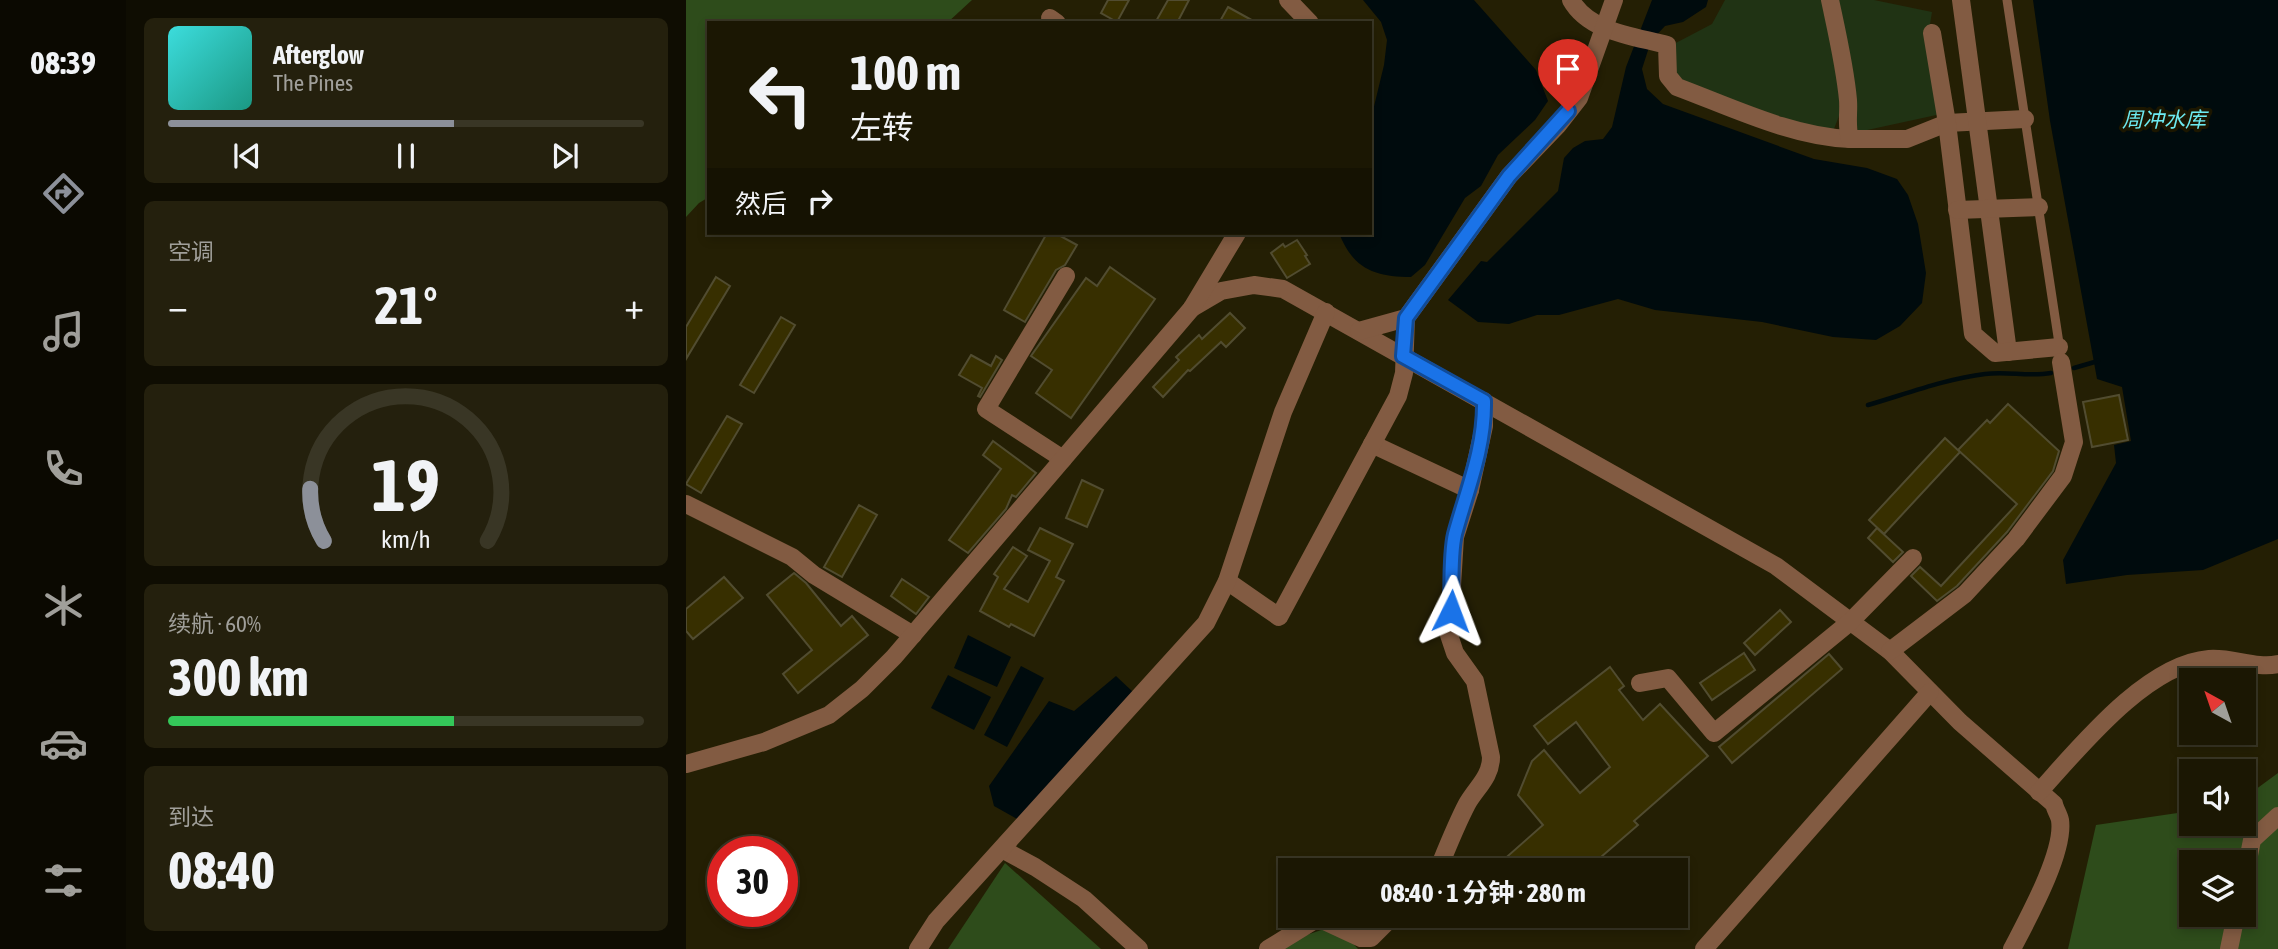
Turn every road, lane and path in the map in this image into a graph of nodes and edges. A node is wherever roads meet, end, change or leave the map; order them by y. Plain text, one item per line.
1 (1288, 0) edge
2 (1571, 0) edge
3 (1614, 0) edge
4 (1830, 0) edge
5 (1961, 0) edge
6 (2007, 0) edge
7 (1308, 21) edge
8 (1604, 28) junction
9 (1932, 33) dead end
10 (2025, 119) junction
11 (1977, 121) junction
12 (1947, 123) junction
13 (1850, 139) junction
14 (2039, 207) junction
15 (1989, 209) junction
16 (1957, 210) junction
17 (1236, 235) edge
18 (1066, 276) dead end
19 (1192, 308) junction
20 (1326, 312) junction
21 (1406, 318) junction
22 (1359, 331) junction
23 (2008, 352) junction
24 (2060, 354) junction
25 (1403, 356) junction
26 (1484, 401) junction
27 (1372, 444) junction
28 (1063, 459) junction
29 (1470, 490) junction
30 (686, 504) edge
31 (1913, 558) dead end
32 (1227, 581) junction
33 (1850, 622) junction
34 (913, 635) junction
35 (1890, 652) junction
36 (2278, 664) edge
37 (1640, 683) dead end
38 (1930, 692) junction
39 (686, 764) edge
40 (2039, 792) junction
41 (2278, 816) edge
42 (1002, 849) junction
43 (2250, 850) edge
44 (1443, 858) edge
45 (2234, 927) edge
46 (1302, 928) edge
47 (1340, 928) edge
48 (1381, 928) edge
49 (918, 949) edge
50 (1139, 949) edge
51 (1268, 949) edge
52 (1704, 949) edge
53 (2012, 949) edge
54 (2229, 949) edge

1 - 7 street
2 - 8 street
3 - 8 street
4 - 13 street
5 - 11 street
6 - 10 lane
8 - 13 street
8 - 21 street
9 - 12 street
10 - 11 street
10 - 14 lane
11 - 12 street
11 - 15 street
12 - 13 street
12 - 16 street
14 - 15 street
14 - 24 lane
15 - 16 street
15 - 23 street
16 - 23 street
17 - 19 street
18 - 28 street
19 - 20 street
19 - 28 street
20 - 22 street
20 - 32 street
21 - 22 street
21 - 25 street
22 - 25 street
23 - 24 street
24 - 35 street
25 - 26 street
25 - 27 street
26 - 29 street
26 - 33 street
27 - 29 street
27 - 32 street
28 - 34 street
29 - 44 street
30 - 34 street
31 - 33 street
32 - 42 street
33 - 35 street
33 - 37 street
34 - 39 street
35 - 38 street
36 - 40 street
38 - 40 street
38 - 52 street
40 - 53 street
41 - 43 street
42 - 49 street
42 - 50 street
45 - 54 street
46 - 51 street
47 - 48 street

